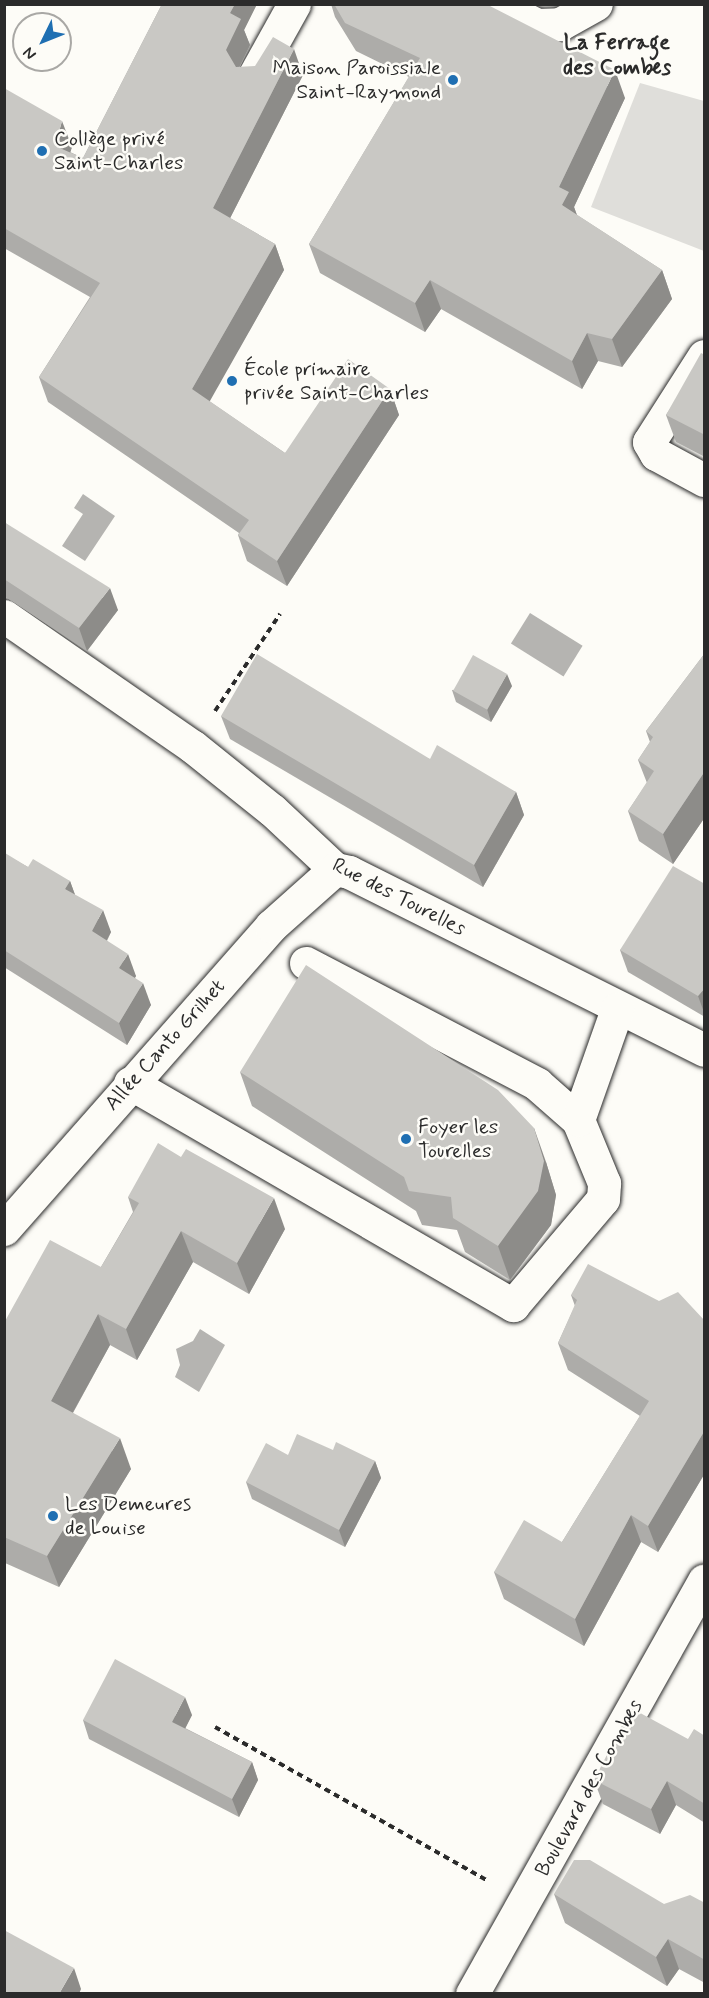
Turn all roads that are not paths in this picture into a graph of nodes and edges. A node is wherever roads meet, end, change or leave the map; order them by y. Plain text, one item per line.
1 (294, 4) edge
2 (496, 4) edge
3 (596, 4) edge
4 (254, 76) edge
5 (705, 356) edge
6 (705, 480) edge
7 (4, 616) edge
8 (335, 869) junction
9 (306, 963) edge
10 (618, 1009) junction
11 (705, 1050) edge
12 (130, 1083) junction
13 (578, 1120) junction
14 (4, 1229) edge
15 (705, 1581) edge
16 (472, 1994) edge

1 - 4 street
2 - 3 street
5 - 6 street
7 - 8 street, Rue des Tourelles
8 - 10 street, Rue des Tourelles
8 - 12 street, Allée Canto Grilhet
9 - 13 street
10 - 11 street, Rue des Tourelles
10 - 13 street
12 - 13 street
12 - 14 street, Allée Canto Grilhet
15 - 16 street, Boulevard des Combes

